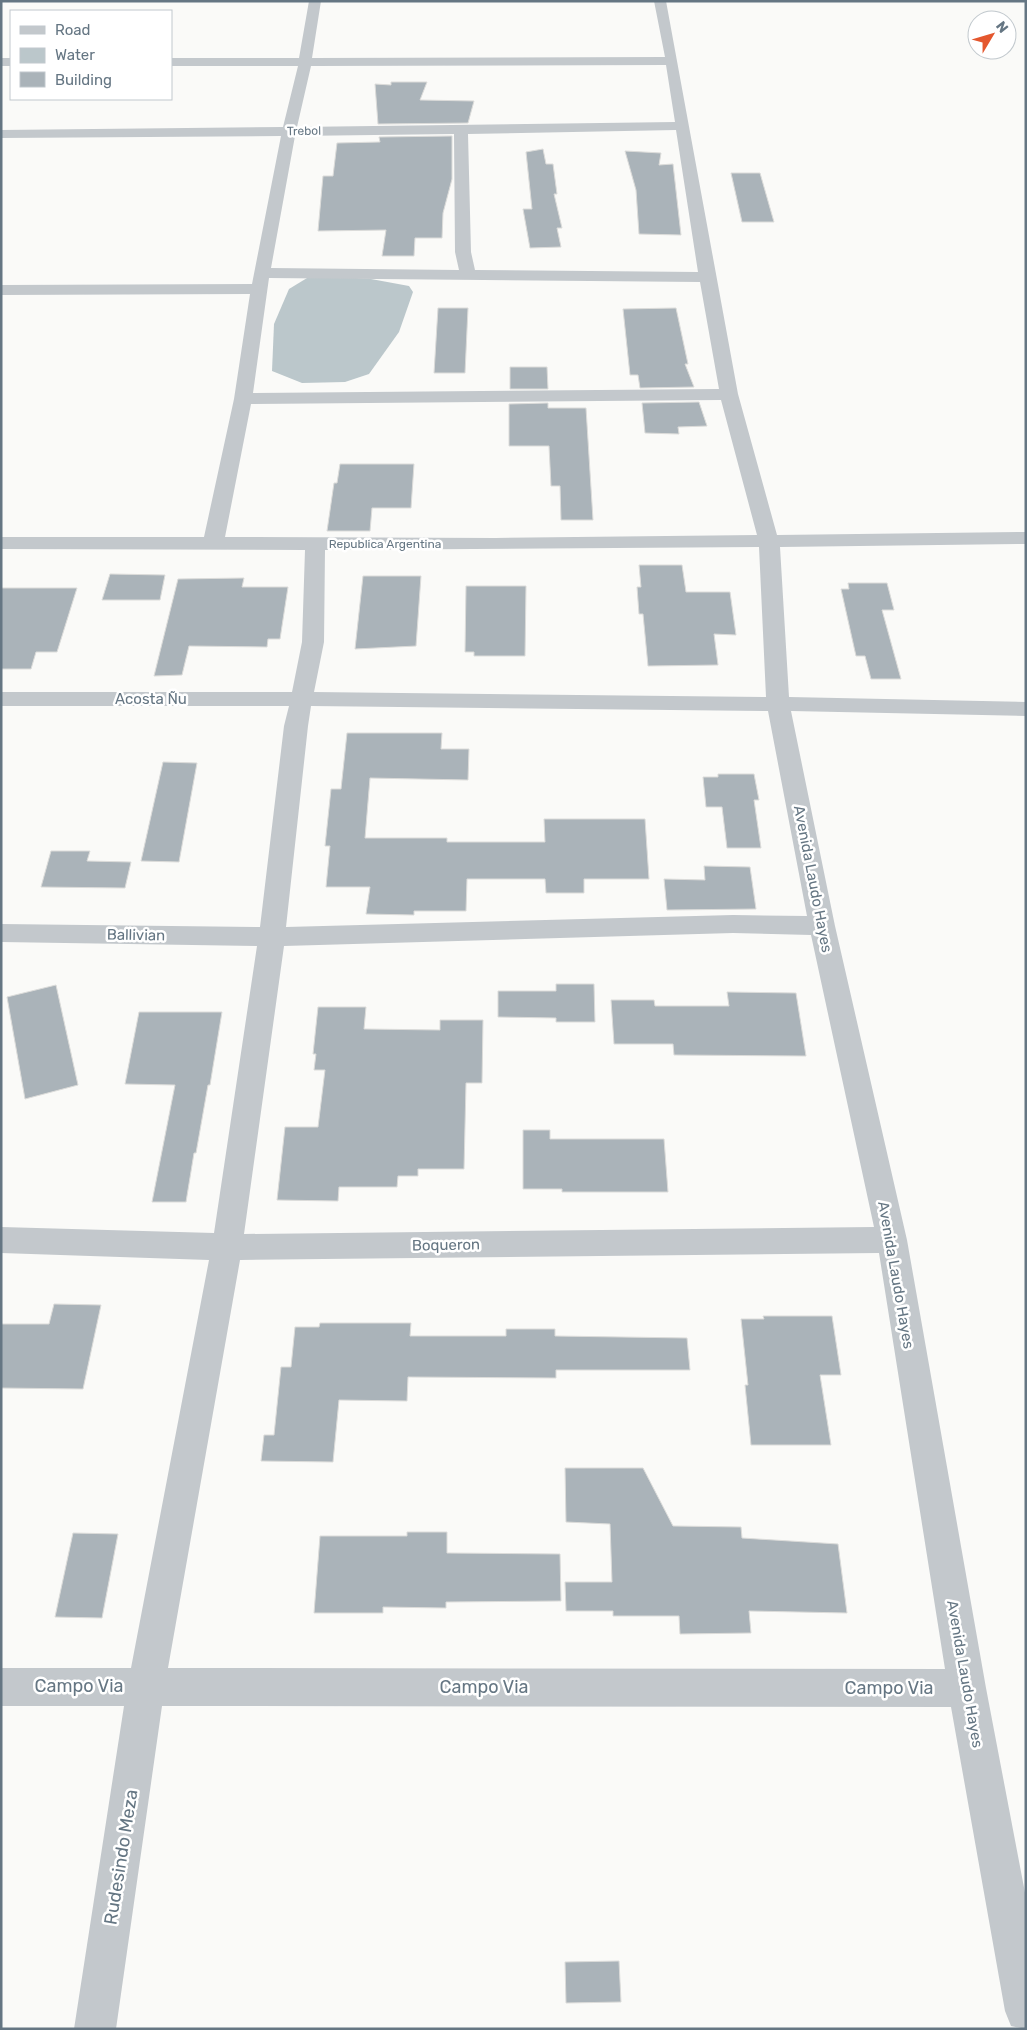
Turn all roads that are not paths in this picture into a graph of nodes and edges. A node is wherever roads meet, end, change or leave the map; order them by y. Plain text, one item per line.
1 (315, 1) edge
2 (660, 1) edge
3 (672, 60) junction
4 (172, 62) edge
5 (305, 62) junction
6 (683, 126) junction
7 (462, 130) junction
8 (289, 132) junction
9 (1, 134) edge
10 (468, 274) junction
11 (707, 277) junction
12 (261, 281) junction
13 (1, 290) edge
14 (729, 394) junction
15 (243, 399) junction
16 (1026, 538) edge
17 (769, 541) junction
18 (1, 543) edge
19 (213, 544) junction
20 (315, 544) junction
21 (300, 698) junction
22 (1, 700) edge
23 (778, 703) junction
24 (1026, 709) edge
25 (822, 926) junction
26 (1, 933) edge
27 (272, 937) junction
28 (1, 1240) edge
29 (892, 1240) junction
30 (227, 1247) junction
31 (146, 1686) junction
32 (1, 1687) edge
33 (967, 1688) junction
34 (1026, 2011) edge
35 (95, 2029) edge

1 - 5 street
2 - 3 street, Avenida Laudo Hayes
3 - 5 street
3 - 6 street, Avenida Laudo Hayes
4 - 5 street
5 - 8 street
6 - 7 street, Trebol
6 - 11 street, Avenida Laudo Hayes
7 - 8 street, Trebol
7 - 10 street
8 - 9 street, Trebol
8 - 12 street
10 - 11 street
10 - 12 street
11 - 14 street, Avenida Laudo Hayes
12 - 13 street
12 - 15 street
14 - 15 street
14 - 17 street, Avenida Laudo Hayes
15 - 19 street
16 - 17 street, Republica Argentina
17 - 20 street, Republica Argentina
17 - 23 street, Avenida Laudo Hayes
18 - 19 street, Republica Argentina
19 - 20 street, Republica Argentina
20 - 21 street, Rudesindo Meza
21 - 22 street, Acosta Ñu
21 - 23 street, Acosta Ñu
21 - 27 street, Rudesindo Meza
23 - 24 street, Acosta Ñu
23 - 25 street, Avenida Laudo Hayes
25 - 27 street, Ballivian
25 - 29 street, Avenida Laudo Hayes
26 - 27 street, Ballivian
27 - 30 street, Rudesindo Meza
28 - 30 street, Boqueron
29 - 30 street, Boqueron
29 - 33 street, Avenida Laudo Hayes
30 - 31 street, Rudesindo Meza
31 - 32 street, Campo Via
31 - 33 street, Campo Via
31 - 35 street, Rudesindo Meza
33 - 34 street, Avenida Laudo Hayes

